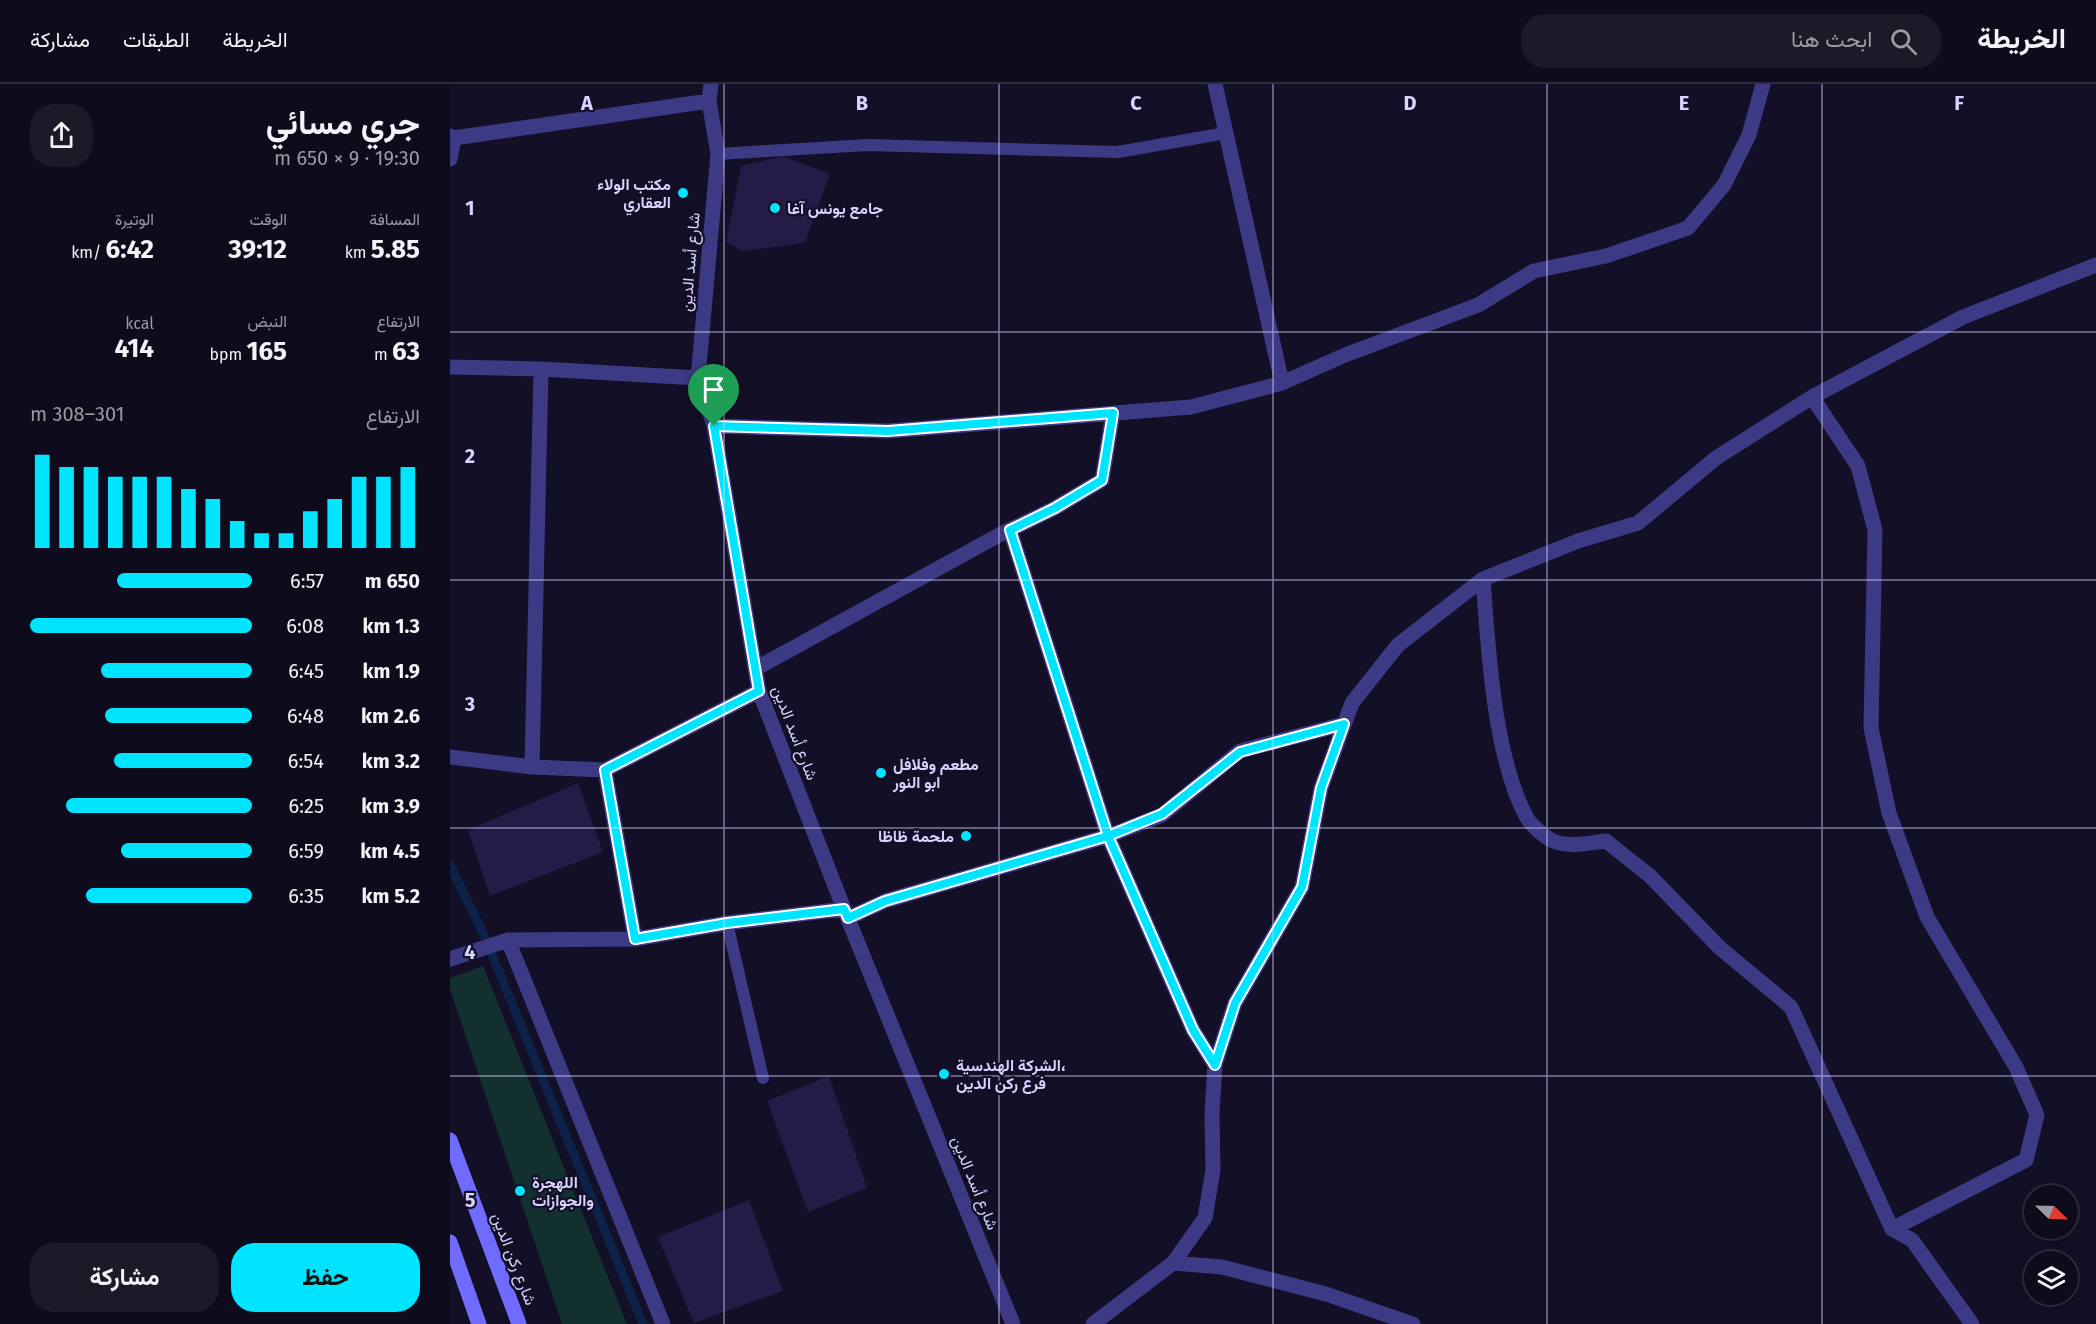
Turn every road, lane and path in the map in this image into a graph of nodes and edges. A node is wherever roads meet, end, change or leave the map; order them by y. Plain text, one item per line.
1 (711, 84) edge
2 (1215, 84) edge
3 (1763, 84) edge
4 (709, 101) junction
5 (1226, 133) junction
6 (452, 137) edge
7 (718, 154) junction
8 (450, 159) edge
9 (2096, 265) edge
10 (450, 367) edge
11 (541, 369) junction
12 (698, 378) junction
13 (1282, 383) junction
14 (1812, 397) junction
15 (1113, 413) junction
16 (714, 426) junction
17 (1010, 530) junction
18 (1483, 579) junction
19 (755, 669) junction
20 (759, 691) junction
21 (1344, 724) junction
22 (450, 757) edge
23 (532, 766) junction
24 (605, 770) junction
25 (1108, 836) junction
26 (846, 913) junction
27 (727, 923) junction
28 (635, 939) junction
29 (508, 940) junction
30 (450, 959) edge
31 (1215, 1065) junction
32 (763, 1078) dead end
33 (450, 1140) edge
34 (1892, 1229) junction
35 (450, 1242) edge
36 (1173, 1263) junction
37 (479, 1324) edge
38 (519, 1324) edge
39 (663, 1324) edge
40 (1013, 1324) edge
41 (1093, 1324) edge
42 (1413, 1324) edge
43 (1972, 1324) edge

1 - 4 street, شارع أسد الدين
2 - 5 street
3 - 13 street
4 - 6 street
4 - 7 street, شارع أسد الدين
5 - 7 lane
5 - 13 street
6 - 8 street
7 - 12 street, شارع أسد الدين
9 - 14 street
10 - 11 street
11 - 12 street
11 - 23 street
12 - 16 street, شارع أسد الدين
13 - 15 street
14 - 18 street
14 - 34 street
15 - 16 street
15 - 17 street
16 - 19 street, شارع أسد الدين
17 - 19 street
17 - 25 street
18 - 21 street
18 - 34 street
19 - 20 street, شارع أسد الدين
20 - 24 street
20 - 26 street, شارع أسد الدين
21 - 25 street
21 - 31 street
22 - 23 street
23 - 24 street
24 - 28 street
25 - 26 street
25 - 31 street
26 - 27 street
26 - 40 street, شارع أسد الدين
27 - 28 street
27 - 32 lane
28 - 29 street
29 - 30 street
29 - 39 street
31 - 36 street
33 - 38 main road, شارع ركن الدين
34 - 43 street
35 - 37 main road
36 - 41 street
36 - 42 street

